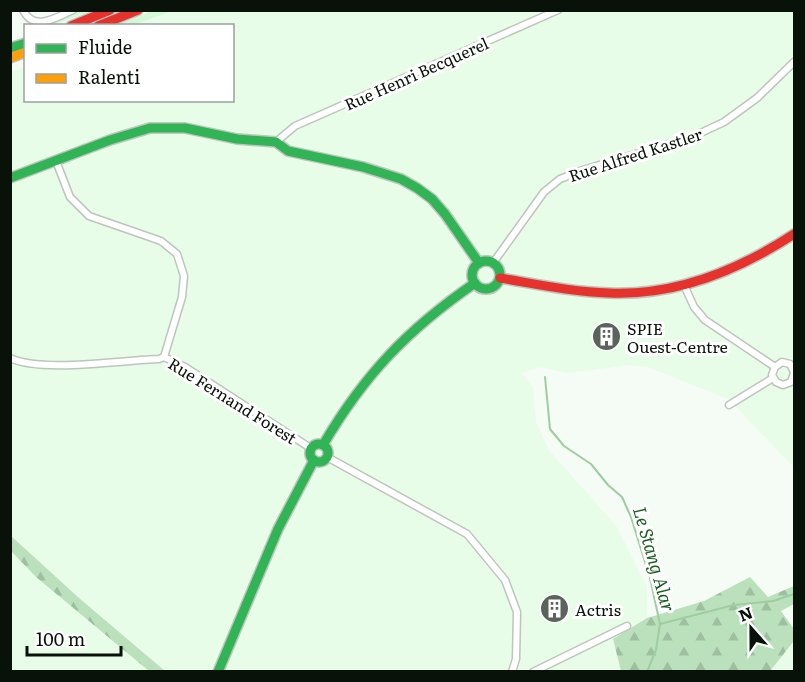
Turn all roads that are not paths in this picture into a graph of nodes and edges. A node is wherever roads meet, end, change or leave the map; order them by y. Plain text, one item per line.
1 (23, 10) edge
2 (73, 10) edge
3 (110, 10) edge
4 (138, 10) edge
5 (558, 10) edge
6 (76, 24) edge
7 (103, 24) edge
8 (795, 62) edge
9 (276, 142) junction
10 (56, 161) junction
11 (10, 178) edge
12 (795, 234) edge
13 (479, 262) junction
14 (494, 263) junction
15 (500, 278) junction
16 (475, 283) junction
17 (684, 285) junction
18 (164, 357) junction
19 (10, 358) edge
20 (775, 367) junction
21 (794, 370) edge
22 (773, 378) junction
23 (793, 384) edge
24 (729, 405) dead end
25 (323, 445) junction
26 (312, 448) junction
27 (327, 457) junction
28 (314, 460) junction
29 (627, 626) dead end
30 (218, 672) edge
31 (512, 672) edge
32 (533, 672) edge

1 - 2 street
3 - 6 main road
4 - 7 main road
5 - 9 street, Rue Henri Becquerel
8 - 14 street, Rue Alfred Kastler
9 - 10 main road
9 - 13 main road
10 - 11 main road
10 - 18 street
12 - 17 main road
13 - 14 main road
13 - 16 main road
14 - 15 main road
15 - 16 main road
15 - 17 main road
16 - 25 main road
17 - 20 street
18 - 19 street, Rue Fernand Forest
18 - 26 street, Rue Fernand Forest
20 - 21 street
20 - 22 street
21 - 23 street
22 - 23 street
22 - 24 street
25 - 26 main road
25 - 27 main road
26 - 28 main road
27 - 28 main road
27 - 31 street
28 - 30 main road
29 - 32 street

